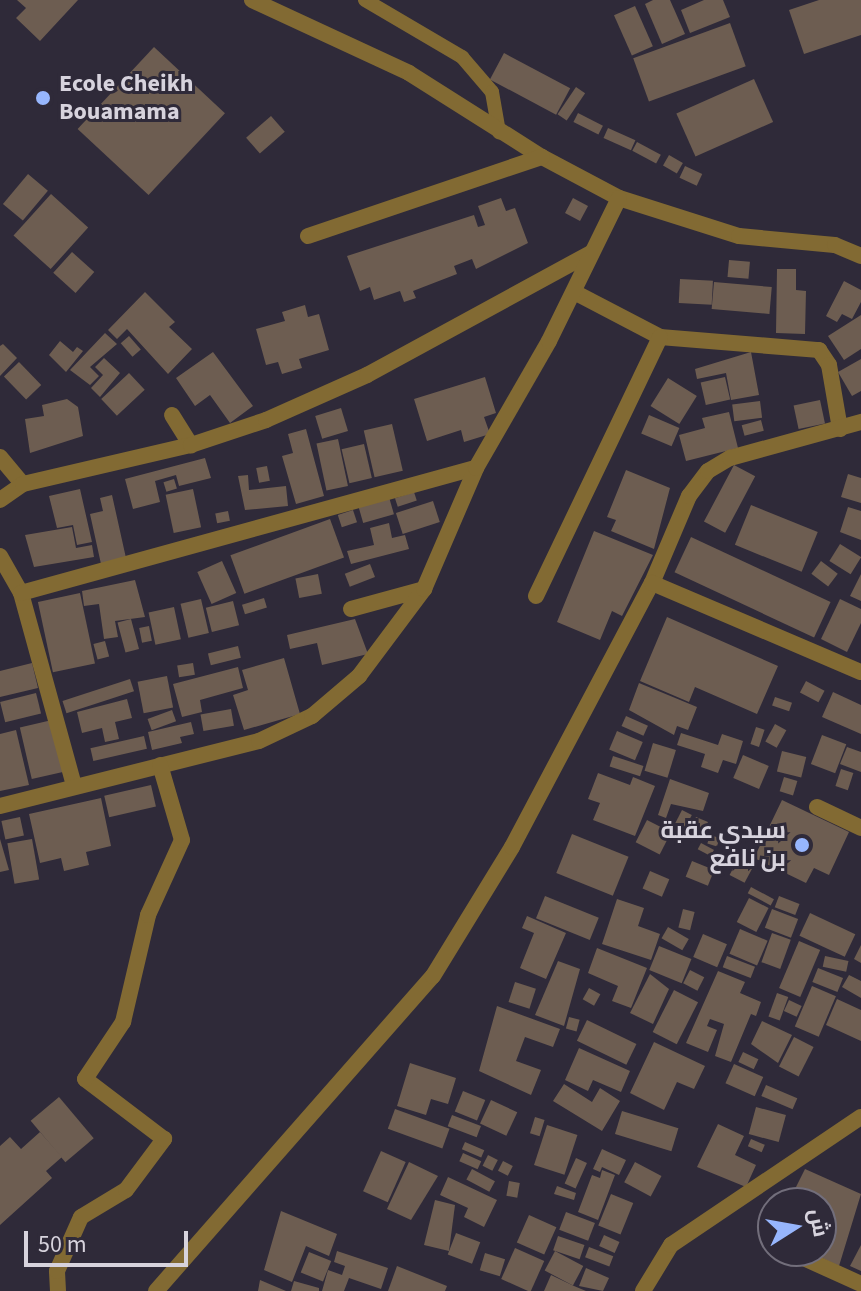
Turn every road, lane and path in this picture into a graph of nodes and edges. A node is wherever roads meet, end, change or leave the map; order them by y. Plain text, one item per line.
1 (252, 0) edge
2 (365, 0) edge
3 (499, 132) junction
4 (542, 157) junction
5 (619, 198) junction
6 (308, 236) dead end
7 (591, 253) junction
8 (861, 256) edge
9 (574, 292) junction
10 (660, 337) junction
11 (172, 415) dead end
12 (861, 422) edge
13 (840, 429) junction
14 (191, 445) junction
15 (0, 457) edge
16 (476, 468) junction
17 (23, 484) junction
18 (0, 500) edge
19 (0, 556) edge
20 (652, 583) junction
21 (424, 589) junction
22 (21, 593) junction
23 (536, 596) dead end
24 (351, 609) dead end
25 (861, 672) edge
26 (160, 765) junction
27 (74, 786) junction
28 (0, 806) edge
29 (817, 807) dead end
30 (861, 828) edge
31 (861, 1117) edge
32 (823, 1267) edge
33 (861, 1284) edge
34 (58, 1291) edge
35 (156, 1291) edge
36 (643, 1291) edge

1 - 3 street
2 - 3 lane
3 - 4 street
4 - 5 street
4 - 6 street
5 - 7 street
5 - 8 street
7 - 9 street
7 - 14 street
9 - 10 street
9 - 16 street
10 - 13 street
10 - 23 street
11 - 14 street
12 - 13 street
13 - 20 street
14 - 17 street
15 - 17 street
16 - 21 street
16 - 22 street
17 - 18 street
19 - 22 street
20 - 25 street
20 - 35 street
21 - 24 street
21 - 26 street
22 - 27 street
26 - 27 street
26 - 34 street
27 - 28 street
29 - 30 street
31 - 36 street
32 - 33 street

